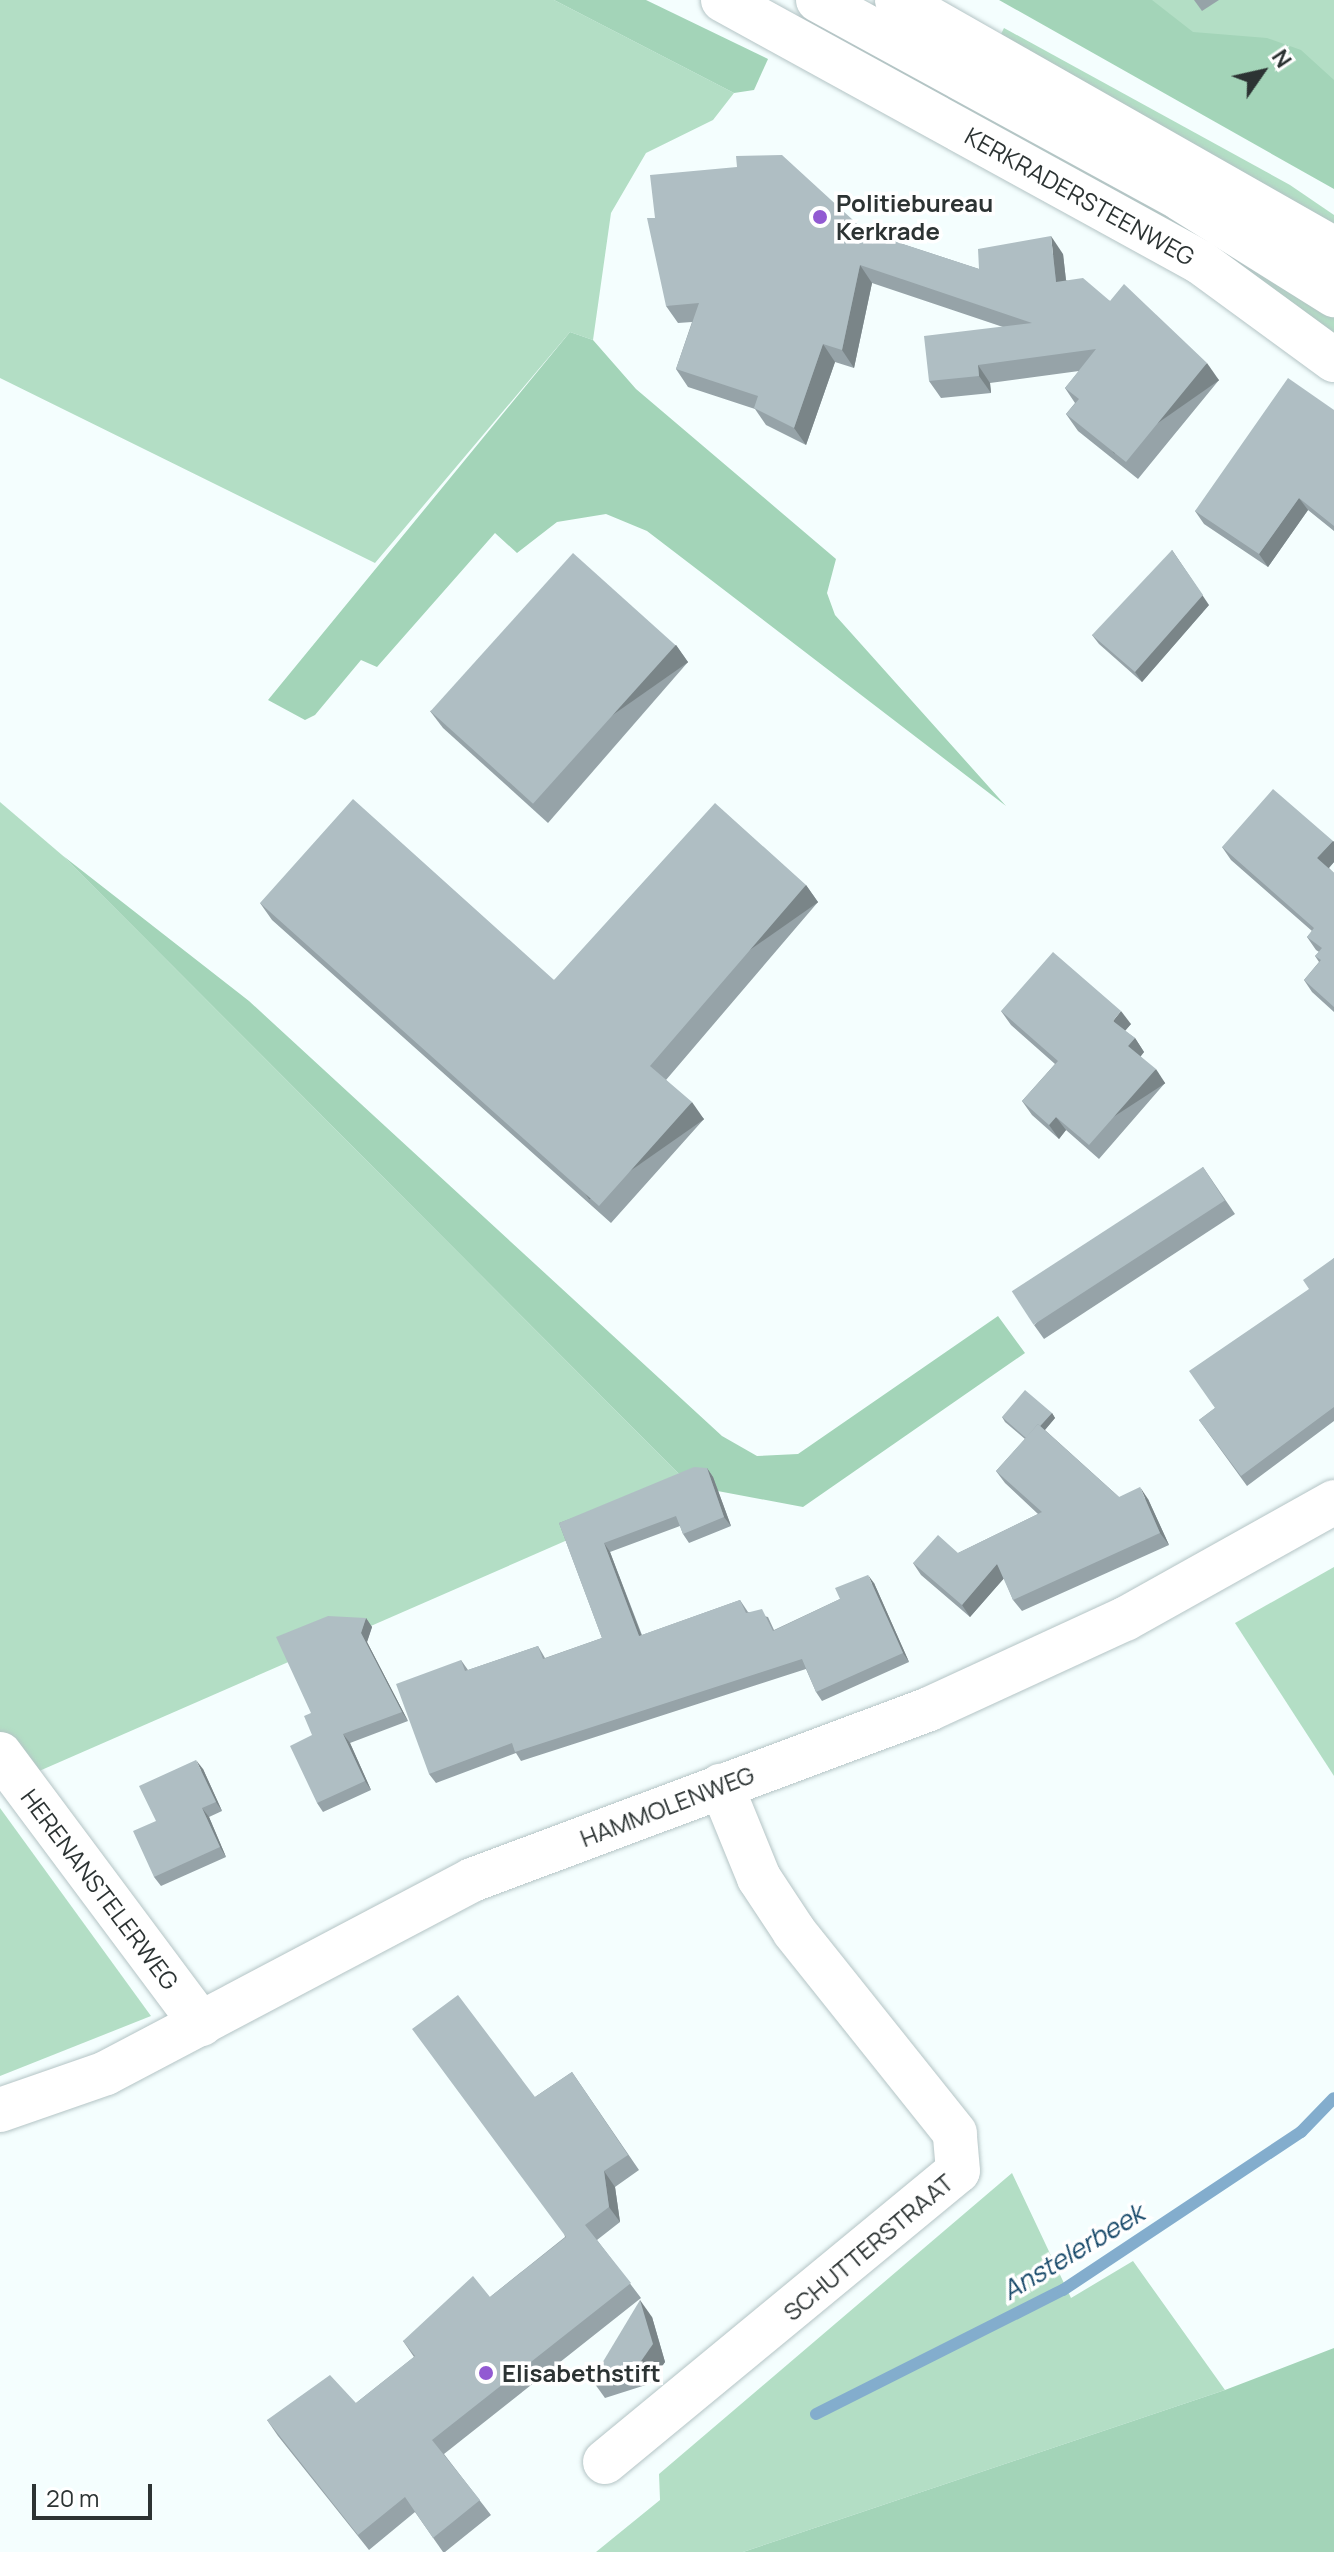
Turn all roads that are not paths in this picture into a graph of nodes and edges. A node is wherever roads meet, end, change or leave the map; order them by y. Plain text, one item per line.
1 (723, 0) edge
2 (897, 0) edge
3 (833, 3) edge
4 (814, 51) junction
5 (1334, 249) edge
6 (1334, 295) edge
7 (1334, 360) edge
8 (1334, 1502) edge
9 (0, 1754) edge
10 (721, 1785) junction
11 (201, 2024) junction
12 (0, 2110) edge
13 (605, 2462) dead end

1 - 4 street, KERKRADERSTEENWEG
2 - 5 street
3 - 4 street, KERKRADERSTEENWEG
3 - 6 street, KERKRADERSTEENWEG
4 - 7 street, KERKRADERSTEENWEG
8 - 10 street, HAMMOLENWEG
9 - 11 street, HERENANSTELERWEG
10 - 11 street, HAMMOLENWEG
10 - 13 street, SCHUTTERSTRAAT
11 - 12 street, HAMMOLENWEG

